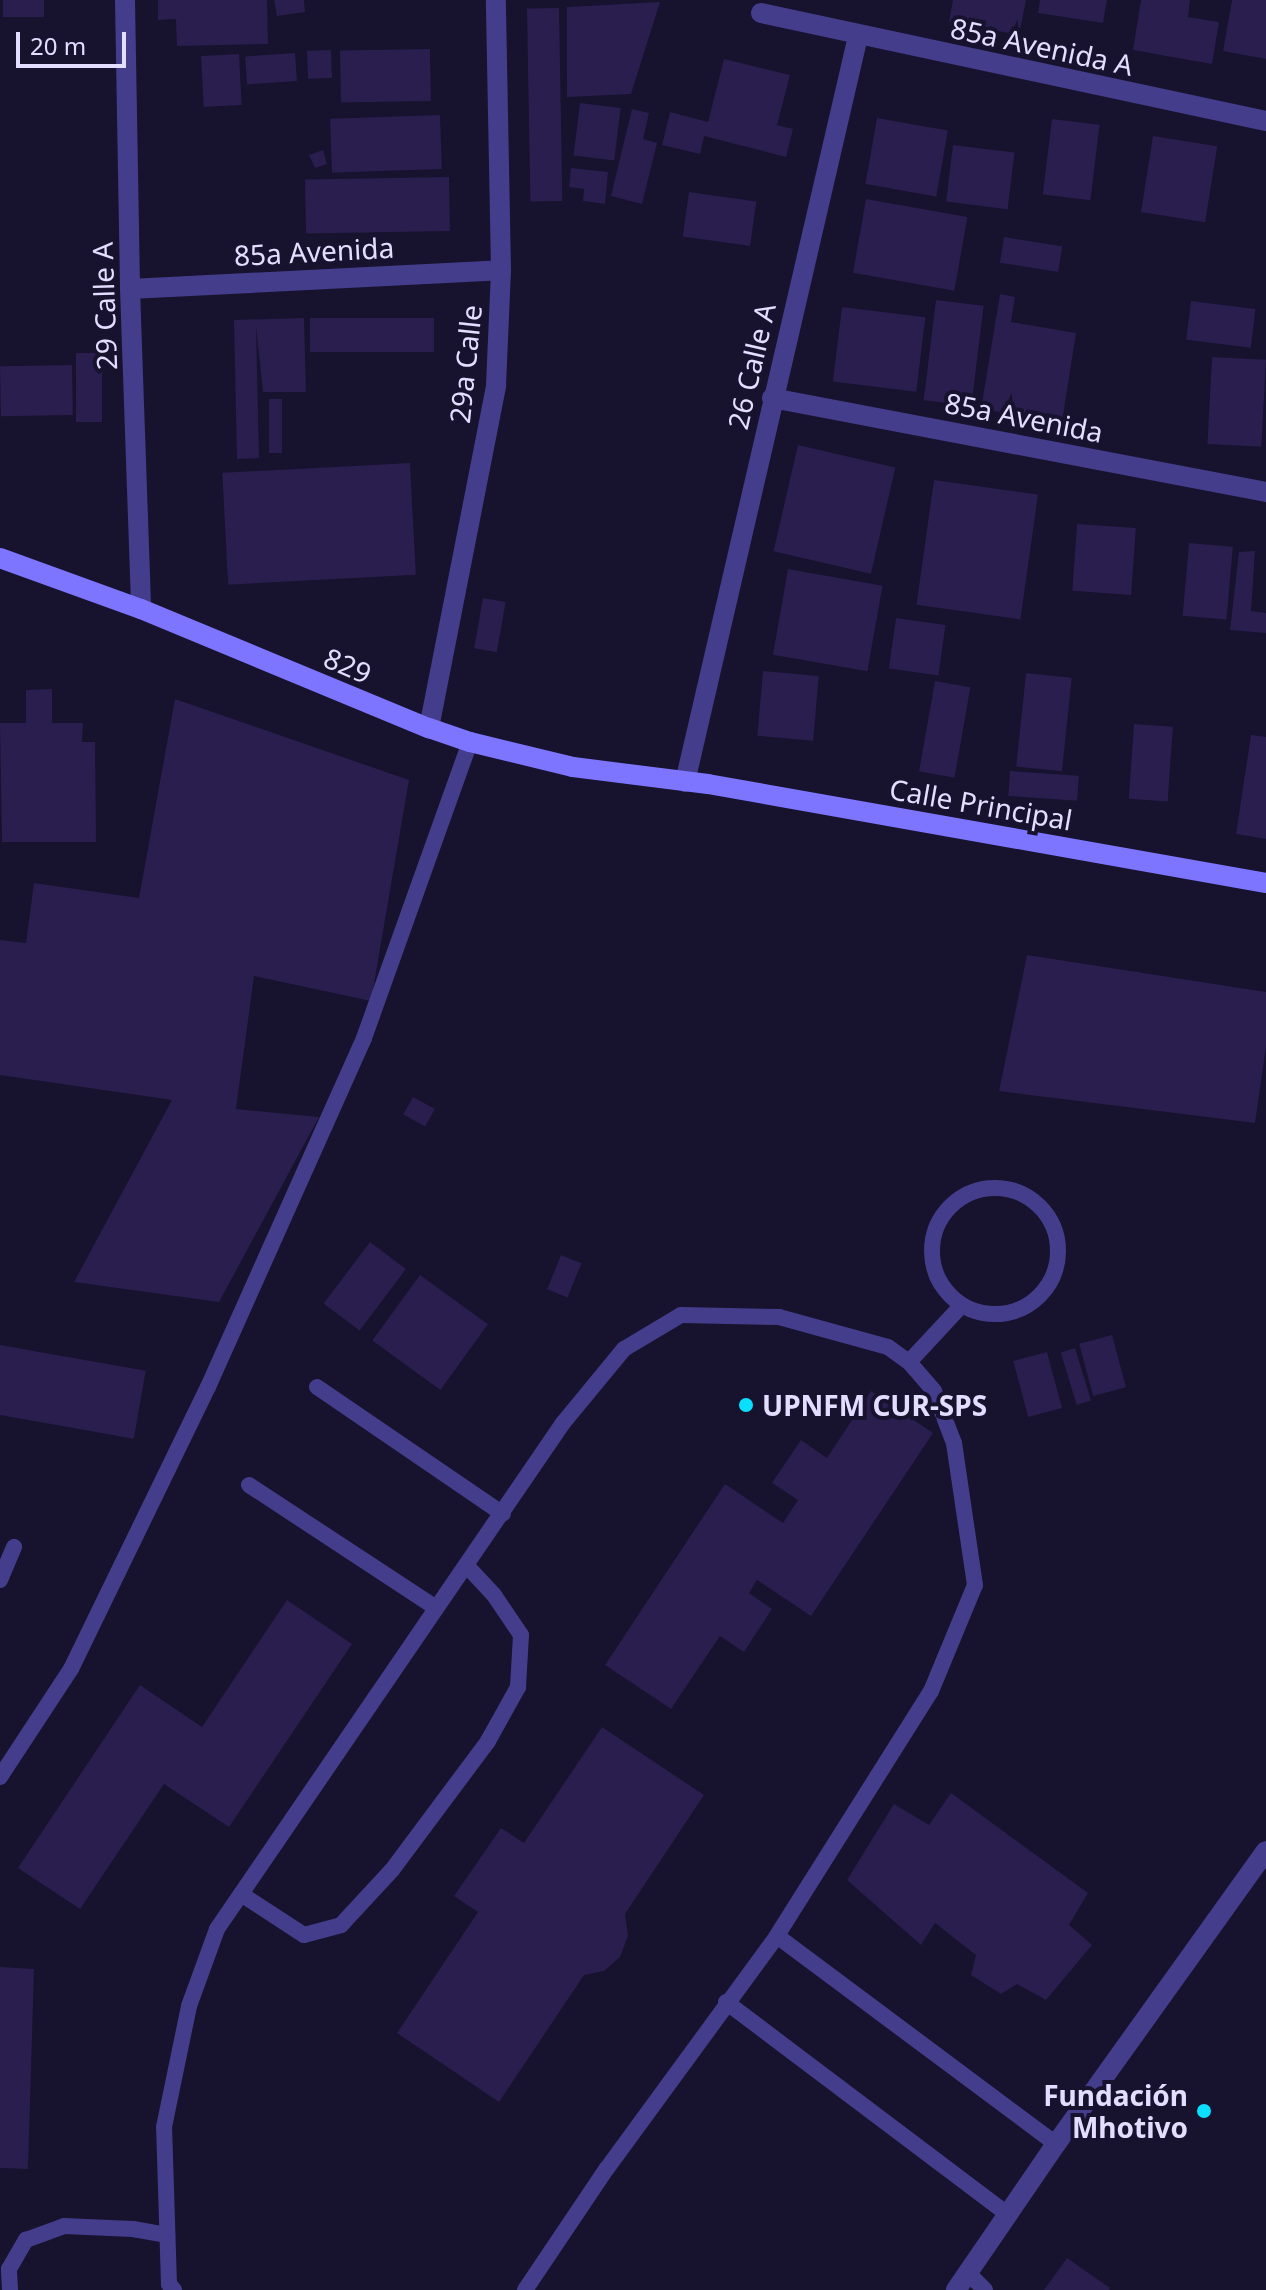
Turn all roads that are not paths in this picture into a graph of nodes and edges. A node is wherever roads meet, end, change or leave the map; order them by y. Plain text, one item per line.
1 (125, 0) edge
2 (496, 0) edge
3 (761, 13) dead end
4 (858, 36) junction
5 (1266, 121) edge
6 (501, 270) junction
7 (130, 289) junction
8 (772, 398) junction
9 (1266, 492) edge
10 (0, 558) edge
11 (141, 609) junction
12 (429, 728) junction
13 (470, 742) junction
14 (685, 782) junction
15 (1266, 883) edge
16 (961, 1306) junction
17 (909, 1362) junction
18 (317, 1387) dead end
19 (249, 1485) dead end
20 (503, 1514) junction
21 (14, 1547) dead end
22 (467, 1566) junction
23 (0, 1580) edge
24 (436, 1608) junction
25 (0, 1777) edge
26 (1266, 1851) edge
27 (241, 1894) junction
28 (777, 1936) junction
29 (726, 2002) junction
30 (1056, 2144) junction
31 (1007, 2214) junction
32 (167, 2235) junction
33 (962, 2282) edge
34 (171, 2288) edge
35 (10, 2290) edge
36 (525, 2290) edge
37 (985, 2290) edge

1 - 7 street, 29 Calle A
2 - 6 street, 29a Calle
3 - 4 street, 85a Avenida A
4 - 5 street, 85a Avenida A
4 - 8 street, 26 Calle A
6 - 7 street, 85a Avenida
6 - 12 street, 29a Calle
7 - 11 street, 29 Calle A
8 - 9 street, 85a Avenida
8 - 14 street, 26 Calle A
10 - 11 street, 829
11 - 12 street, 829
12 - 13 street, 829
13 - 14 street, 829
13 - 25 lane
14 - 15 street, Calle Principal
16 - 16 lane
16 - 17 lane
17 - 20 lane
17 - 28 lane
18 - 20 lane
19 - 24 lane
20 - 22 lane
21 - 23 lane
22 - 24 lane
22 - 27 lane
24 - 27 lane
26 - 30 street
27 - 32 lane
28 - 29 lane
28 - 30 lane
29 - 31 lane
29 - 36 lane
30 - 31 street
31 - 33 street
32 - 34 lane
32 - 35 lane
33 - 37 lane

